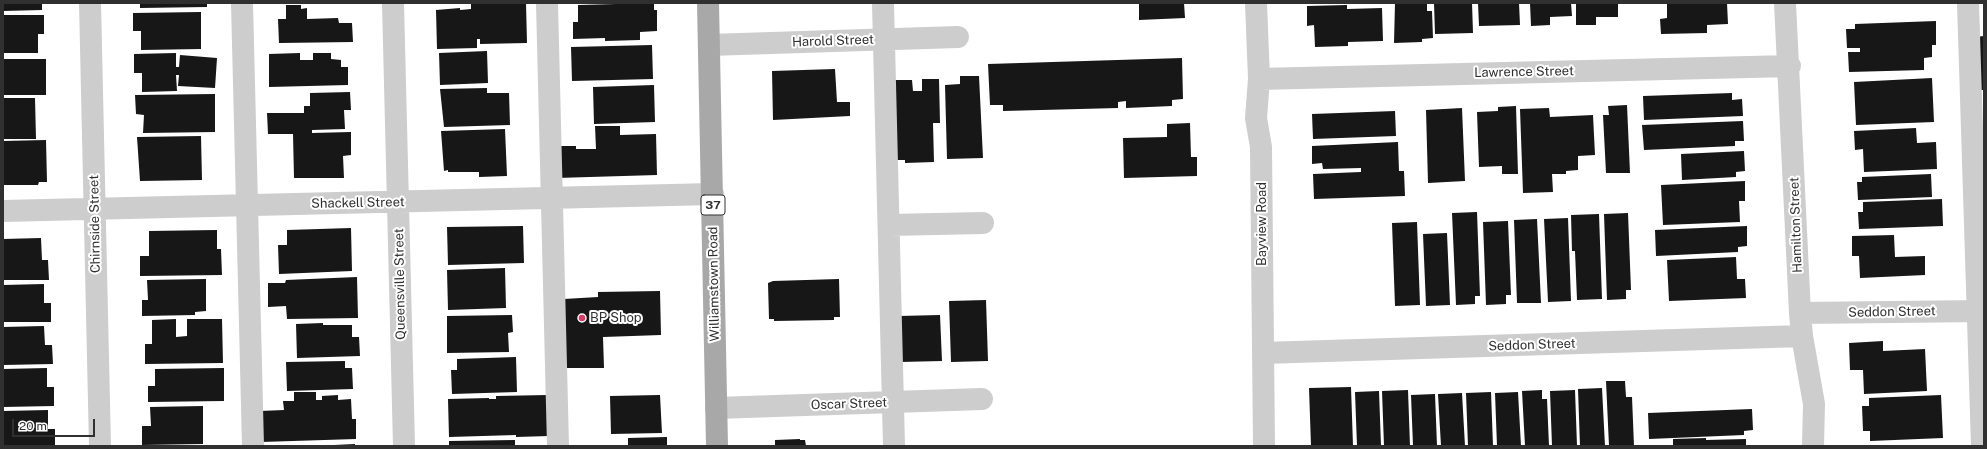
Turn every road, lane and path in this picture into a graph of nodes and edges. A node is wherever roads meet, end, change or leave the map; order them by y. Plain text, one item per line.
1 (90, 3) edge
2 (242, 3) edge
3 (393, 3) edge
4 (547, 3) edge
5 (708, 3) edge
6 (883, 3) edge
7 (1256, 3) edge
8 (1785, 3) edge
9 (1968, 3) edge
10 (958, 37) dead end
11 (884, 39) junction
12 (709, 45) junction
13 (1790, 66) junction
14 (1259, 78) junction
15 (1978, 148) edge
16 (713, 194) junction
17 (552, 198) junction
18 (398, 202) junction
19 (247, 204) junction
20 (95, 209) junction
21 (3, 211) edge
22 (983, 223) dead end
23 (889, 225) junction
24 (1981, 311) edge
25 (1800, 313) junction
26 (1802, 336) junction
27 (1263, 353) junction
28 (982, 399) dead end
29 (894, 402) junction
30 (716, 408) junction
31 (100, 446) edge
32 (253, 446) edge
33 (404, 446) edge
34 (558, 446) edge
35 (717, 446) edge
36 (894, 446) edge
37 (1264, 446) edge
38 (1813, 446) edge
39 (1982, 446) edge

1 - 20 street, Chirnside Street
2 - 19 street
3 - 18 street, Queensville Street
4 - 17 street
5 - 12 main road, Williamstown Road / 37
6 - 11 street
7 - 14 street, Bayview Road
8 - 13 street, Hamilton Street
9 - 15 street
10 - 11 street, Harold Street
11 - 12 street, Harold Street
11 - 23 street
12 - 16 main road, Williamstown Road / 37
13 - 14 street, Lawrence Street
13 - 25 street, Hamilton Street
14 - 27 street, Bayview Road
15 - 24 street
16 - 17 street, Shackell Street
16 - 30 main road, Williamstown Road / 37
17 - 18 street, Shackell Street
17 - 34 street
18 - 19 street, Shackell Street
18 - 33 street, Queensville Street
19 - 20 street, Shackell Street
19 - 32 street
20 - 21 street, Shackell Street
20 - 31 street, Chirnside Street
22 - 23 street
23 - 29 street
24 - 25 street, Seddon Street
24 - 39 street
25 - 26 street, Hamilton Street
26 - 27 street, Seddon Street
26 - 38 street, Hamilton Street
27 - 37 street, Bayview Road
28 - 29 street, Oscar Street
29 - 30 street, Oscar Street
29 - 36 street
30 - 35 main road, Williamstown Road / 37

